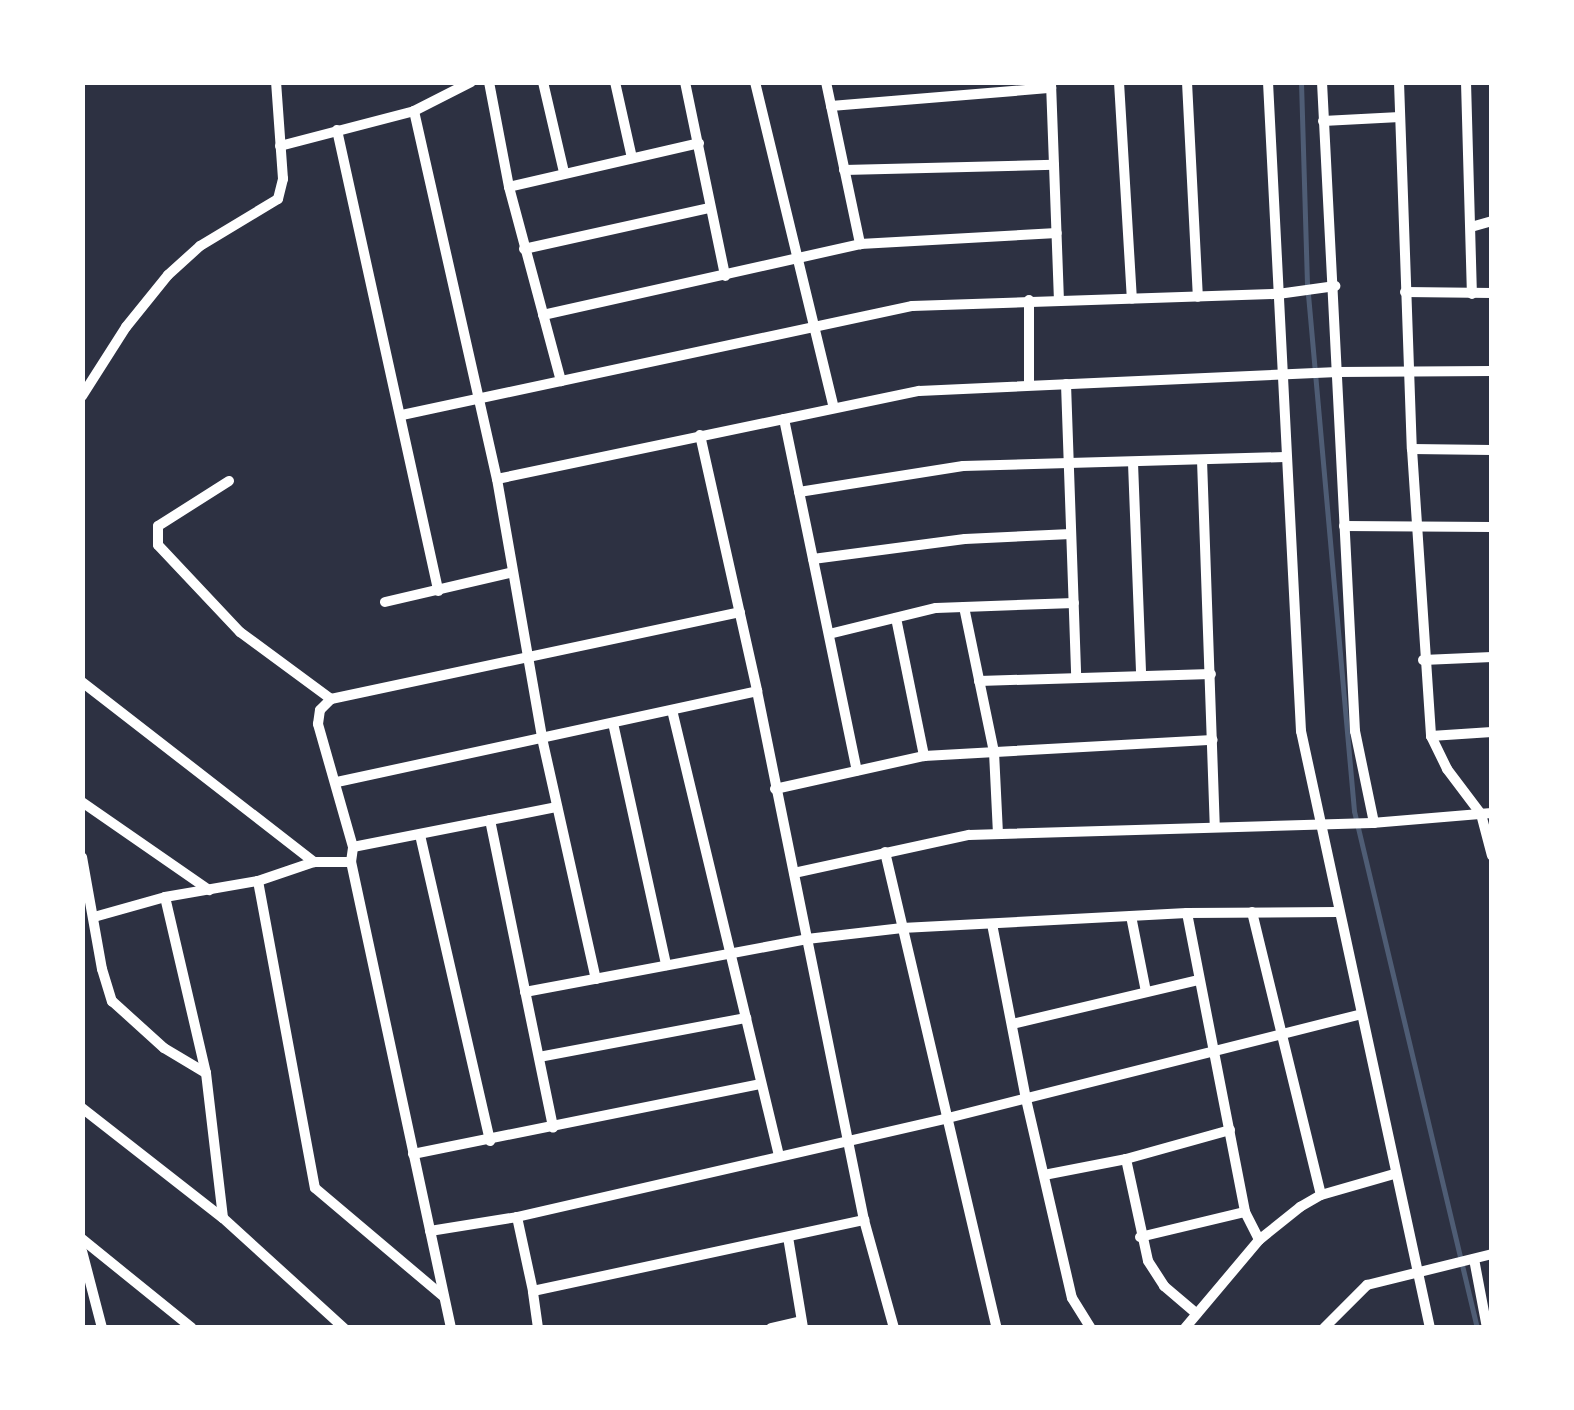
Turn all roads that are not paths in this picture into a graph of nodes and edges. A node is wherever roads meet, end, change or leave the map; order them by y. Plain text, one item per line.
1 (276, 82) edge
2 (471, 82) edge
3 (489, 82) edge
4 (544, 82) edge
5 (615, 82) edge
6 (685, 82) edge
7 (756, 82) edge
8 (826, 82) edge
9 (1119, 82) edge
10 (1187, 82) edge
11 (1268, 82) edge
12 (1322, 82) edge
13 (1399, 82) edge
14 (1466, 82) edge
15 (1051, 85) edge
16 (831, 106) junction
17 (414, 111) junction
18 (1400, 117) junction
19 (1323, 121) junction
20 (337, 130) junction
21 (699, 143) junction
22 (280, 146) junction
23 (632, 158) junction
24 (1054, 164) junction
25 (844, 170) junction
26 (564, 172) junction
27 (509, 186) junction
28 (710, 208) junction
29 (1492, 222) edge
30 (1471, 227) junction
31 (1057, 233) junction
32 (860, 244) junction
33 (524, 249) junction
34 (796, 258) junction
35 (725, 276) junction
36 (1335, 286) junction
37 (1405, 292) junction
38 (1492, 293) edge
39 (1278, 294) junction
40 (1472, 294) junction
41 (1198, 297) junction
42 (1058, 299) junction
43 (1132, 299) junction
44 (1029, 300) junction
45 (544, 315) junction
46 (814, 326) junction
47 (1409, 372) junction
48 (1492, 372) edge
49 (1332, 373) junction
50 (1285, 374) junction
51 (561, 381) junction
52 (1066, 384) junction
53 (1029, 385) junction
54 (82, 396) edge
55 (476, 399) junction
56 (834, 408) junction
57 (402, 415) junction
58 (784, 418) junction
59 (700, 435) junction
60 (1412, 449) junction
61 (1492, 450) edge
62 (1285, 457) junction
63 (1202, 460) junction
64 (1133, 463) junction
65 (1068, 465) junction
66 (229, 480) dead end
67 (497, 480) junction
68 (799, 492) junction
69 (1344, 526) junction
70 (1418, 526) junction
71 (1492, 527) edge
72 (1071, 534) junction
73 (813, 560) junction
74 (510, 573) junction
75 (438, 592) junction
76 (385, 602) dead end
77 (1074, 603) junction
78 (964, 607) junction
79 (740, 612) junction
80 (896, 618) junction
81 (829, 634) junction
82 (1492, 657) edge
83 (530, 659) junction
84 (1423, 660) junction
85 (1211, 674) junction
86 (1076, 676) junction
87 (1140, 676) junction
88 (980, 681) junction
89 (82, 682) edge
90 (758, 691) junction
91 (331, 700) junction
92 (672, 710) junction
93 (613, 723) junction
94 (1492, 732) edge
95 (1431, 736) junction
96 (542, 738) junction
97 (1213, 740) junction
98 (994, 752) junction
99 (924, 756) junction
100 (858, 771) junction
101 (338, 782) junction
102 (775, 789) junction
103 (82, 802) edge
104 (557, 806) junction
105 (1486, 814) edge
106 (490, 820) junction
107 (1373, 823) junction
108 (1324, 824) junction
109 (1215, 826) junction
110 (998, 833) junction
111 (420, 834) junction
112 (353, 847) junction
113 (884, 852) junction
114 (82, 856) edge
115 (1492, 856) edge
116 (314, 862) junction
117 (351, 862) junction
118 (794, 873) junction
119 (258, 882) junction
120 (209, 890) junction
121 (165, 897) junction
122 (1252, 912) junction
123 (1338, 912) junction
124 (1187, 913) junction
125 (1130, 916) junction
126 (94, 917) junction
127 (992, 924) junction
128 (902, 928) junction
129 (807, 940) junction
130 (730, 953) junction
131 (666, 965) junction
132 (596, 978) junction
133 (1198, 980) junction
134 (526, 992) junction
135 (1146, 992) junction
136 (1361, 1014) junction
137 (746, 1018) junction
138 (1012, 1024) junction
139 (1282, 1036) junction
140 (1213, 1055) junction
141 (538, 1057) junction
142 (206, 1073) junction
143 (762, 1084) junction
144 (1026, 1099) junction
145 (82, 1108) edge
146 (944, 1119) junction
147 (553, 1128) junction
148 (1230, 1130) junction
149 (847, 1138) junction
150 (490, 1141) junction
151 (413, 1154) junction
152 (779, 1155) junction
153 (1126, 1158) junction
154 (1044, 1174) junction
155 (1394, 1174) junction
156 (1321, 1195) junction
157 (1245, 1212) junction
158 (517, 1217) junction
159 (223, 1218) junction
160 (864, 1220) junction
161 (430, 1231) junction
162 (788, 1238) junction
163 (1140, 1238) junction
164 (82, 1239) edge
165 (1259, 1240) junction
166 (1492, 1254) edge
167 (83, 1256) edge
168 (1469, 1260) junction
169 (1423, 1274) junction
170 (533, 1291) junction
171 (444, 1296) junction
172 (1197, 1314) junction
173 (802, 1324) edge
174 (102, 1328) edge
175 (192, 1328) edge
176 (344, 1328) edge
177 (451, 1328) edge
178 (538, 1328) edge
179 (771, 1328) edge
180 (894, 1328) edge
181 (998, 1328) edge
182 (1091, 1328) edge
183 (1185, 1328) edge
184 (1324, 1328) edge
185 (1430, 1328) edge
186 (1486, 1328) edge

1 - 22 street
2 - 17 street
3 - 27 street
4 - 26 street
5 - 23 street
6 - 21 street
7 - 34 street
8 - 16 street
9 - 43 street
10 - 41 street
11 - 39 street
12 - 19 street
13 - 18 street
14 - 30 street
15 - 16 street
15 - 24 street
16 - 25 street
17 - 20 street
17 - 55 street
18 - 19 street
18 - 37 street
19 - 36 street
20 - 22 street
20 - 57 street
21 - 23 street
21 - 28 street
22 - 54 street
23 - 26 street
24 - 25 street
24 - 31 street
25 - 32 street
26 - 27 street
27 - 33 street
28 - 33 street
28 - 35 street
29 - 30 street
30 - 40 street
31 - 32 street
31 - 42 street
32 - 34 street
33 - 45 street
34 - 35 street
34 - 46 street
35 - 45 street
36 - 39 street
36 - 49 street
37 - 40 street
37 - 47 street
38 - 40 street
39 - 41 street
39 - 50 street
41 - 43 street
42 - 43 street
42 - 44 street
44 - 46 street
44 - 53 street
45 - 51 street
46 - 51 street
46 - 56 street
47 - 48 street
47 - 49 street
47 - 60 street
49 - 50 street
49 - 69 street
50 - 52 street
50 - 62 street
51 - 55 street
52 - 53 street
52 - 65 street
53 - 56 street
55 - 57 street
55 - 67 street
56 - 58 street
57 - 75 street
58 - 59 street
58 - 68 street
59 - 67 street
59 - 79 street
60 - 61 street
60 - 70 street
62 - 63 street
62 - 108 street
63 - 64 street
63 - 85 street
64 - 65 street
64 - 87 street
65 - 68 street
65 - 72 street
66 - 91 street
67 - 74 street
68 - 73 street
69 - 70 street
69 - 107 street
70 - 71 street
70 - 84 street
72 - 73 street
72 - 77 street
73 - 81 street
74 - 75 street
74 - 83 street
75 - 76 street
77 - 78 street
77 - 86 street
78 - 80 street
78 - 88 street
79 - 83 street
79 - 90 street
80 - 81 street
80 - 99 street
81 - 100 street
82 - 84 street
83 - 91 street
83 - 96 street
84 - 95 street
85 - 87 street
85 - 97 street
86 - 87 street
86 - 88 street
88 - 98 street
89 - 116 street
90 - 92 street
90 - 102 street
91 - 101 street
92 - 93 street
92 - 130 street
93 - 96 street
93 - 131 street
94 - 95 street
95 - 105 street
96 - 101 street
96 - 104 street
97 - 98 street
97 - 109 street
98 - 99 street
98 - 110 street
99 - 100 street
100 - 102 street
101 - 112 street
102 - 118 street
103 - 120 street
104 - 106 street
104 - 132 street
105 - 107 street
105 - 115 street
106 - 111 street
106 - 134 street
107 - 108 street
108 - 109 street
108 - 123 street
109 - 110 street
110 - 113 street
111 - 112 street
111 - 150 street
112 - 117 street
113 - 118 street
113 - 128 street
114 - 126 street
116 - 117 street
116 - 119 street
117 - 151 street
118 - 129 street
119 - 120 street
119 - 171 street
120 - 121 street
121 - 126 street
121 - 142 street
122 - 123 street
122 - 124 street
122 - 139 street
123 - 136 street
124 - 125 street
124 - 133 street
125 - 127 street
125 - 135 street
126 - 142 street
127 - 128 street
127 - 138 street
128 - 129 street
128 - 146 street
129 - 130 street
129 - 149 street
130 - 131 street
130 - 137 street
131 - 132 street
132 - 134 street
133 - 135 street
133 - 140 street
134 - 141 street
135 - 138 street
136 - 139 street
136 - 155 street
137 - 141 street
137 - 143 street
138 - 144 street
139 - 140 street
139 - 156 street
140 - 144 street
140 - 148 street
141 - 147 street
142 - 159 street
143 - 147 street
143 - 152 street
144 - 146 street
144 - 154 street
145 - 159 street
146 - 149 street
146 - 181 street
147 - 150 street
148 - 153 street
148 - 157 street
149 - 152 street
149 - 160 street
150 - 151 street
151 - 161 street
152 - 158 street
153 - 154 street
153 - 163 street
154 - 182 street
155 - 156 street
155 - 169 street
156 - 165 street
157 - 163 street
157 - 165 street
158 - 161 street
158 - 170 street
159 - 176 street
160 - 162 street
160 - 180 street
161 - 171 street
162 - 170 street
162 - 173 street
163 - 172 street
164 - 175 street
165 - 172 street
166 - 168 street
167 - 174 street
168 - 169 street
168 - 186 street
169 - 184 street
169 - 185 street
170 - 178 street
171 - 177 street
172 - 183 street
173 - 179 street

